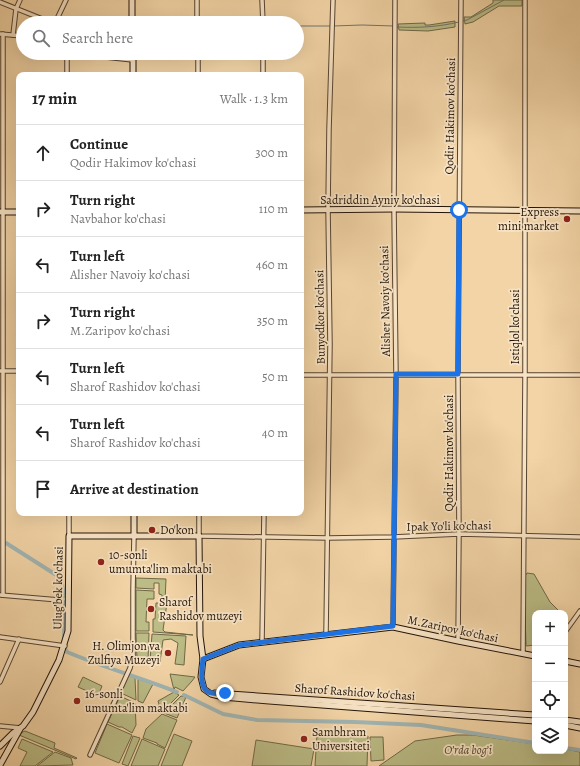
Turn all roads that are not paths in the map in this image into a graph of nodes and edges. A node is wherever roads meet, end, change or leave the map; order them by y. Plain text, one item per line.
1 (20, 0) edge
2 (66, 0) edge
3 (132, 0) edge
4 (197, 0) edge
5 (262, 0) edge
6 (333, 0) edge
7 (395, 0) edge
8 (461, 0) edge
9 (525, 0) edge
10 (0, 2) edge
11 (16, 9) junction
12 (34, 16) edge
13 (59, 16) edge
14 (132, 16) edge
15 (198, 16) edge
16 (263, 16) edge
17 (1, 34) edge
18 (13, 35) junction
19 (16, 35) edge
20 (67, 60) edge
21 (133, 60) edge
22 (198, 60) edge
23 (263, 60) edge
24 (67, 72) edge
25 (133, 72) edge
26 (198, 72) edge
27 (263, 72) edge
28 (394, 209) junction
29 (304, 210) edge
30 (328, 210) junction
31 (459, 210) junction
32 (525, 210) junction
33 (580, 211) edge
34 (1, 212) edge
35 (16, 212) edge
36 (1, 371) edge
37 (16, 371) edge
38 (330, 374) junction
39 (396, 374) junction
40 (458, 374) junction
41 (304, 375) edge
42 (580, 375) edge
43 (525, 376) junction
44 (69, 516) edge
45 (134, 516) edge
46 (199, 516) edge
47 (264, 516) edge
48 (459, 534) junction
49 (69, 536) junction
50 (134, 536) junction
51 (199, 536) junction
52 (523, 536) junction
53 (580, 536) edge
54 (264, 537) junction
55 (328, 538) junction
56 (393, 538) junction
57 (1, 595) edge
58 (59, 600) dead end
59 (580, 611) edge
60 (393, 626) junction
61 (568, 628) edge
62 (326, 634) junction
63 (0, 637) edge
64 (19, 639) junction
65 (458, 641) junction
66 (262, 642) junction
67 (65, 646) junction
68 (523, 654) junction
69 (532, 656) edge
70 (203, 659) junction
71 (568, 662) edge
72 (580, 664) edge
73 (1, 679) edge
74 (211, 694) junction
75 (532, 715) edge
76 (568, 720) edge
77 (532, 721) edge
78 (580, 722) edge
79 (0, 726) edge
80 (568, 726) edge
81 (21, 728) junction
82 (580, 728) edge
83 (0, 746) edge
84 (90, 755) dead end
85 (0, 765) edge

1 - 11 street
2 - 13 street
3 - 14 street
4 - 15 street
5 - 16 street
6 - 30 street, Bunyodkor ko'chasi
7 - 28 street, Alisher Navoiy ko'chasi
8 - 31 street, Qodir Hakimov ko'chasi
9 - 32 street, Istiqlol ko'chasi
10 - 11 street
11 - 12 street
11 - 18 street
17 - 18 street
17 - 34 street
18 - 19 street
20 - 24 street
21 - 25 street
22 - 26 street
23 - 27 street
28 - 30 street, Sadriddin Ayniy ko'chasi
28 - 31 street, Sadriddin Ayniy ko'chasi
28 - 39 street, Alisher Navoiy ko'chasi
29 - 30 street, Sadriddin Ayniy ko'chasi
30 - 38 street, Bunyodkor ko'chasi
31 - 32 street, Sadriddin Ayniy ko'chasi
31 - 40 street, Qodir Hakimov ko'chasi
32 - 33 street, Sadriddin Ayniy ko'chasi
32 - 43 street, Istiqlol ko'chasi
34 - 35 street
34 - 36 street
36 - 37 street
36 - 57 street
38 - 39 street
38 - 41 street
38 - 55 street, Bunyodkor ko'chasi
39 - 40 street
39 - 56 street, Alisher Navoiy ko'chasi
40 - 43 street
40 - 48 street, Qodir Hakimov ko'chasi
42 - 43 street
43 - 52 street, Istiqlol ko'chasi
44 - 49 street
45 - 50 street
46 - 51 street
47 - 54 street
48 - 52 street, Ipak Yo'li ko'chasi
48 - 56 street, Ipak Yo'li ko'chasi
48 - 65 street, Qodir Hakimov ko'chasi
49 - 50 street
49 - 67 street, Ulug'bek ko'chasi
50 - 51 street
50 - 84 street
51 - 54 street, Ipak Yo'li ko'chasi
51 - 70 street
52 - 53 street, Ipak Yo'li ko'chasi
52 - 68 street, Istiqlol ko'chasi
54 - 55 street, Ipak Yo'li ko'chasi
54 - 66 street
55 - 56 street, Ipak Yo'li ko'chasi
55 - 62 street, Bunyodkor ko'chasi
56 - 60 street, Alisher Navoiy ko'chasi
57 - 58 street
59 - 61 street
60 - 62 street, M.Zaripov ko'chasi
60 - 65 street, M.Zaripov ko'chasi
62 - 66 street, M.Zaripov ko'chasi
63 - 64 street
64 - 67 street
64 - 73 street
65 - 68 street, M.Zaripov ko'chasi
66 - 70 street, M.Zaripov ko'chasi
67 - 81 street, Ulug'bek ko'chasi
68 - 69 street, M.Zaripov ko'chasi
70 - 74 street
71 - 72 street
74 - 75 street, Sharof Rashidov ko'chasi
74 - 77 street
76 - 78 street
79 - 81 street
80 - 82 street
81 - 83 street
81 - 85 street

